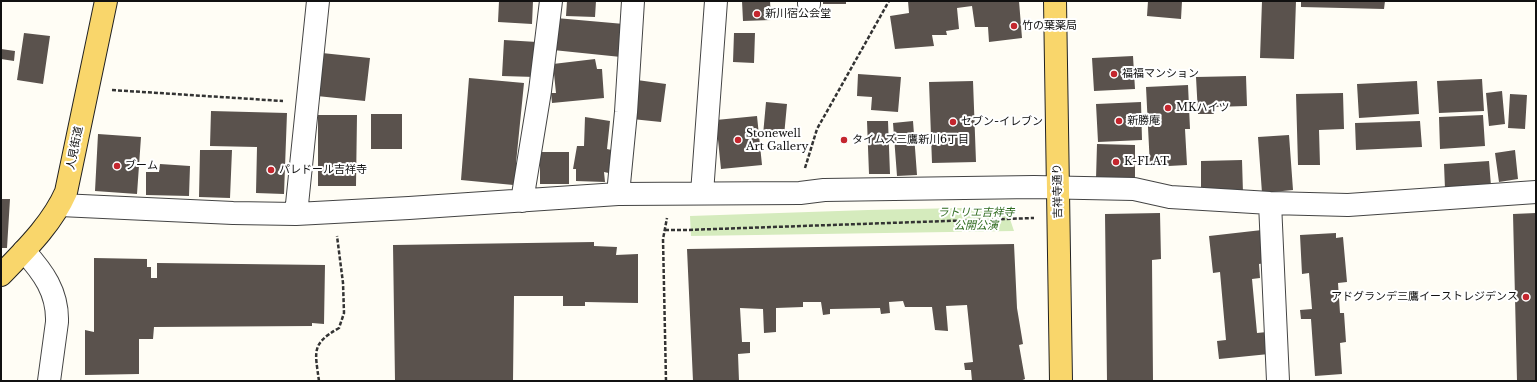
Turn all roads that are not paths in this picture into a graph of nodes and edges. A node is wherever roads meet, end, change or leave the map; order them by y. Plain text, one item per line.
1 (106, 1) edge
2 (318, 1) edge
3 (551, 1) edge
4 (633, 1) edge
5 (716, 1) edge
6 (1055, 1) edge
7 (1058, 187) junction
8 (1536, 192) edge
9 (702, 193) junction
10 (618, 194) junction
11 (522, 200) junction
12 (1270, 203) junction
13 (60, 205) junction
14 (296, 214) junction
15 (24, 251) junction
16 (1, 274) edge
17 (49, 381) edge
18 (1061, 381) edge
19 (1278, 381) edge

1 - 13 main road, 人見街道
2 - 14 street
3 - 11 street
4 - 10 street
5 - 9 street
6 - 7 main road, 吉祥寺通り
7 - 9 street
7 - 12 street
7 - 18 main road, 吉祥寺通り
8 - 12 street
9 - 10 street
10 - 11 street
11 - 14 street
12 - 19 street
13 - 14 street
13 - 15 main road, 人見街道
15 - 16 main road, 人見街道
15 - 17 street

